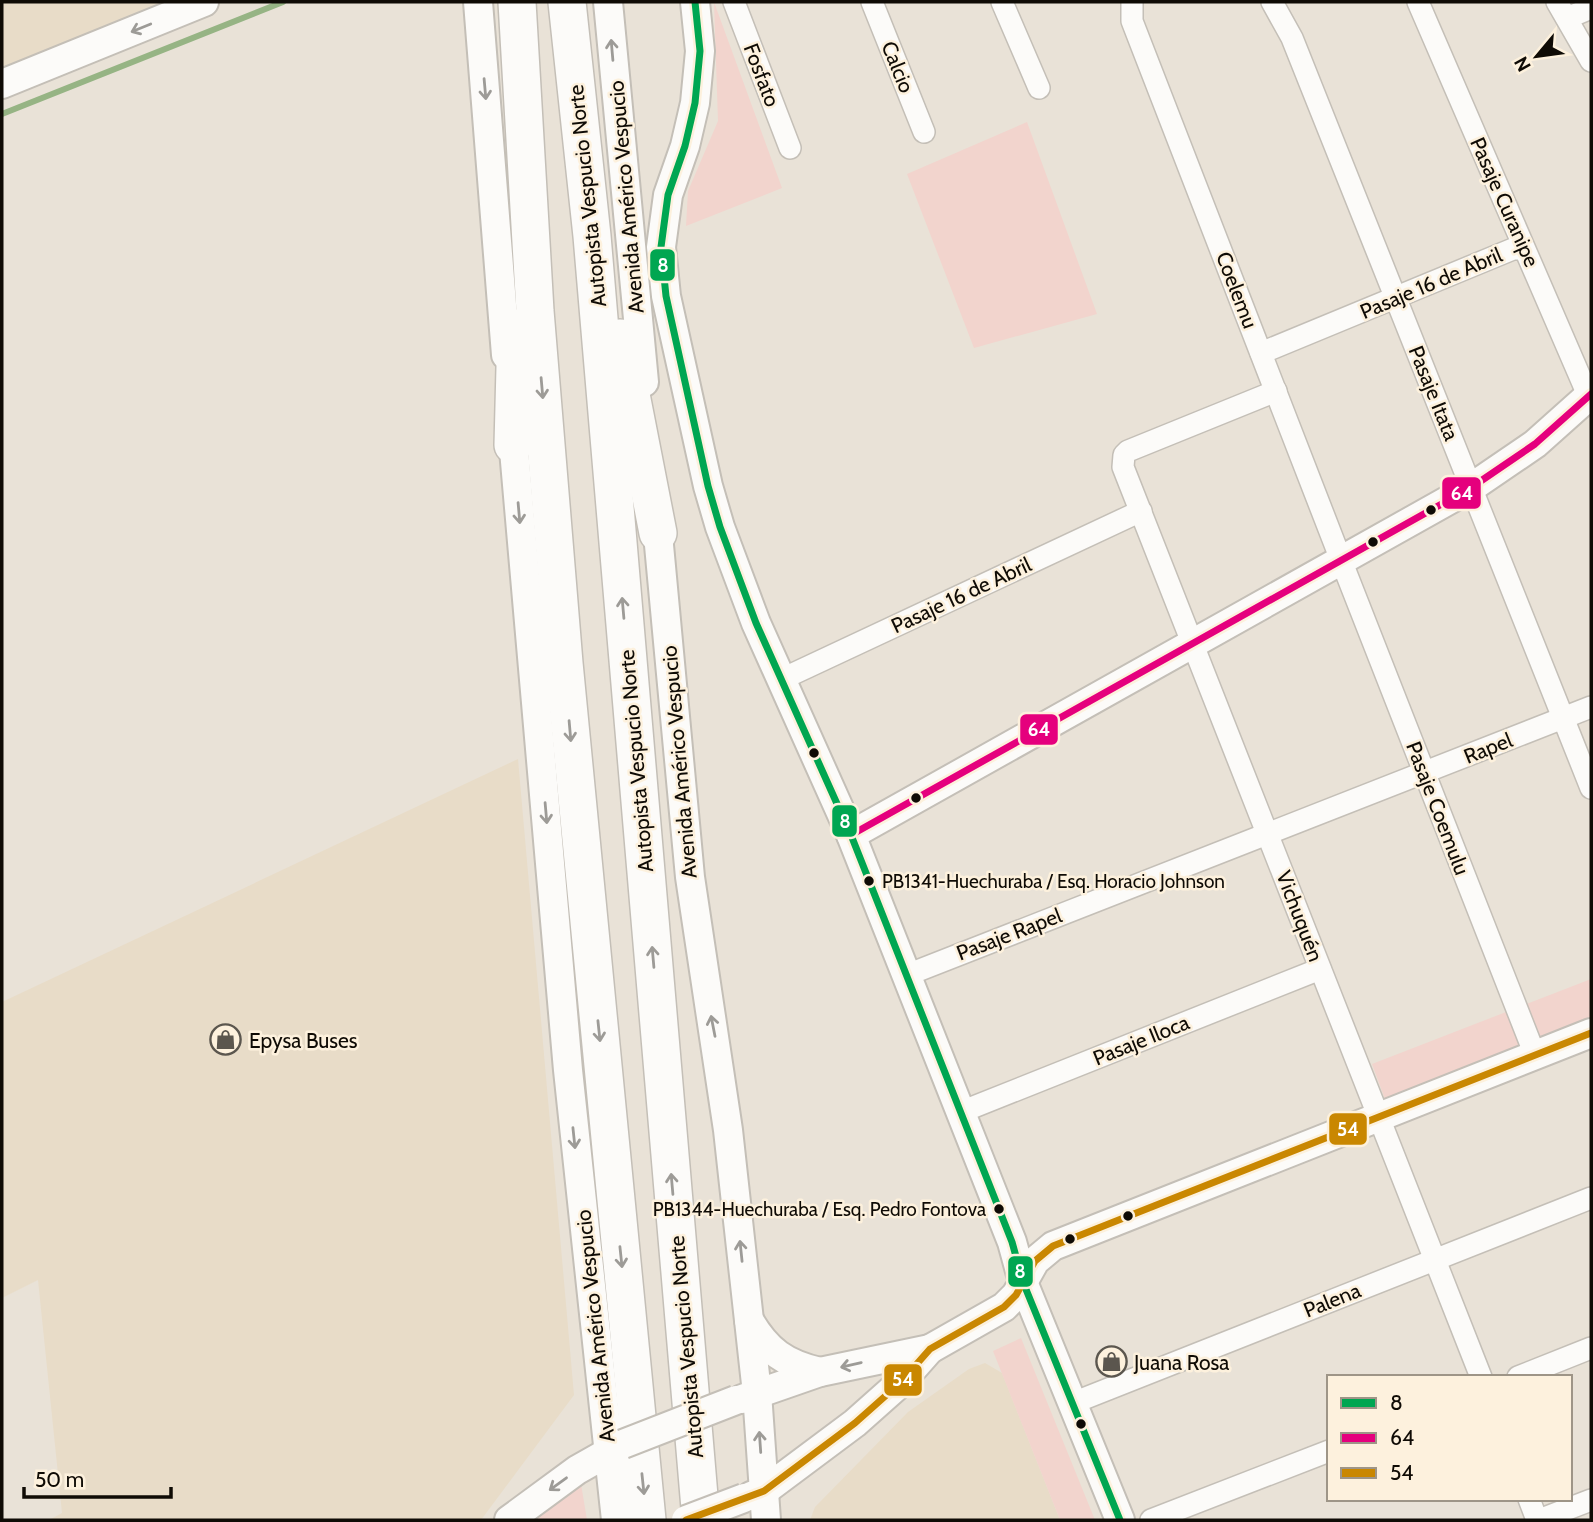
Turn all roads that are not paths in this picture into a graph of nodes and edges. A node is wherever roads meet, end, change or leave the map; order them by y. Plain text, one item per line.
1 (204, 2) edge
2 (478, 2) edge
3 (517, 2) edge
4 (568, 2) edge
5 (608, 2) edge
6 (695, 2) edge
7 (734, 2) edge
8 (872, 2) edge
9 (1002, 2) edge
10 (1272, 2) edge
11 (1418, 2) edge
12 (1591, 8) edge
13 (1562, 10) edge
14 (1132, 11) edge
15 (1591, 61) edge
16 (523, 75) junction
17 (2, 84) edge
18 (1039, 88) dead end
19 (924, 132) dead end
20 (790, 148) dead end
21 (592, 236) junction
22 (1524, 249) junction
23 (1396, 298) junction
24 (1261, 353) junction
25 (1276, 391) junction
26 (1590, 398) edge
27 (513, 445) junction
28 (1472, 487) junction
29 (1141, 511) junction
30 (658, 533) junction
31 (1341, 560) junction
32 (1193, 643) junction
33 (780, 680) junction
34 (1591, 707) edge
35 (1564, 718) junction
36 (1424, 773) junction
37 (1591, 788) edge
38 (851, 835) junction
39 (1268, 835) junction
40 (1321, 969) junction
41 (907, 975) junction
42 (1591, 1033) edge
43 (1535, 1055) junction
44 (961, 1112) junction
45 (1379, 1117) junction
46 (1591, 1198) edge
47 (1435, 1260) junction
48 (1023, 1282) junction
49 (748, 1319) junction
50 (1591, 1348) edge
51 (930, 1349) junction
52 (820, 1372) junction
53 (1479, 1375) edge
54 (1523, 1375) edge
55 (746, 1397) junction
56 (1073, 1403) junction
57 (616, 1448) junction
58 (1327, 1452) edge
59 (754, 1495) junction
60 (1591, 1500) edge
61 (1530, 1501) edge
62 (509, 1520) edge
63 (616, 1520) edge
64 (647, 1520) edge
65 (687, 1520) edge
66 (701, 1520) edge
67 (766, 1520) edge
68 (1120, 1520) edge
69 (1151, 1520) edge
70 (1538, 1520) edge

1 -> 17 main road
2 -> 27 main road, Avenida Américo Vespucio
3 - 16 highway
4 - 21 highway, Autopista Vespucio Norte
30 -> 5 main road, Avenida Américo Vespucio
6 - 33 main road
7 - 20 street, Fosfato
8 - 19 street, Calcio
9 - 18 street
10 - 23 street, Pasaje Itata
11 - 22 street, Pasaje Curanipe
12 - 13 street
13 - 15 street
14 - 24 street, Coelemu
16 - 27 highway
16 -> 64 highway
21 - 30 highway
66 -> 21 highway, Autopista Vespucio Norte
22 - 23 street, Pasaje 16 de Abril
22 - 26 street, Pasaje Curanipe
23 - 24 street, Pasaje 16 de Abril
23 - 28 street, Pasaje Itata
24 - 25 street, Coelemu
25 - 29 street, Vichuquén
25 - 31 street, Coelemu
26 - 28 main road
27 -> 57 main road, Avenida Américo Vespucio
28 - 31 main road
28 - 35 street, Pasaje Itata
29 - 32 street, Vichuquén
29 - 33 street, Pasaje 16 de Abril
49 -> 30 main road, Avenida Américo Vespucio
31 - 32 main road
31 - 36 street, Pasaje Coemulu
32 - 38 main road
32 - 39 street, Vichuquén
33 - 38 main road
34 - 35 street, Rapel
35 - 36 street, Rapel
35 - 37 street, Pasaje Itata
36 - 39 street, Rapel
36 - 43 street, Pasaje Coemulu
38 - 41 main road
39 - 40 street, Vichuquén
39 - 41 street, Pasaje Rapel
40 - 44 street, Pasaje Iloca
40 - 45 street, Vichuquén
41 - 44 main road
42 - 43 main road
43 - 45 main road
44 - 48 main road
45 - 47 street, Vichuquén
45 - 48 main road
46 - 47 street, Palena
47 - 53 street, Vichuquén
47 - 56 street, Palena
48 - 51 main road
48 - 56 main road
49 - 52 main road
49 - 55 main road, Avenida Américo Vespucio
50 - 54 street
51 -> 52 main road
51 - 59 main road
52 - 55 main road
55 - 57 main road, bridge
59 -> 55 main road, Avenida Américo Vespucio
56 - 68 main road
57 -> 62 main road
57 - 63 main road, Avenida Américo Vespucio
58 - 69 street
59 - 65 main road, bridge
59 - 67 main road, Avenida Américo Vespucio
60 - 70 street
61 - 70 street

